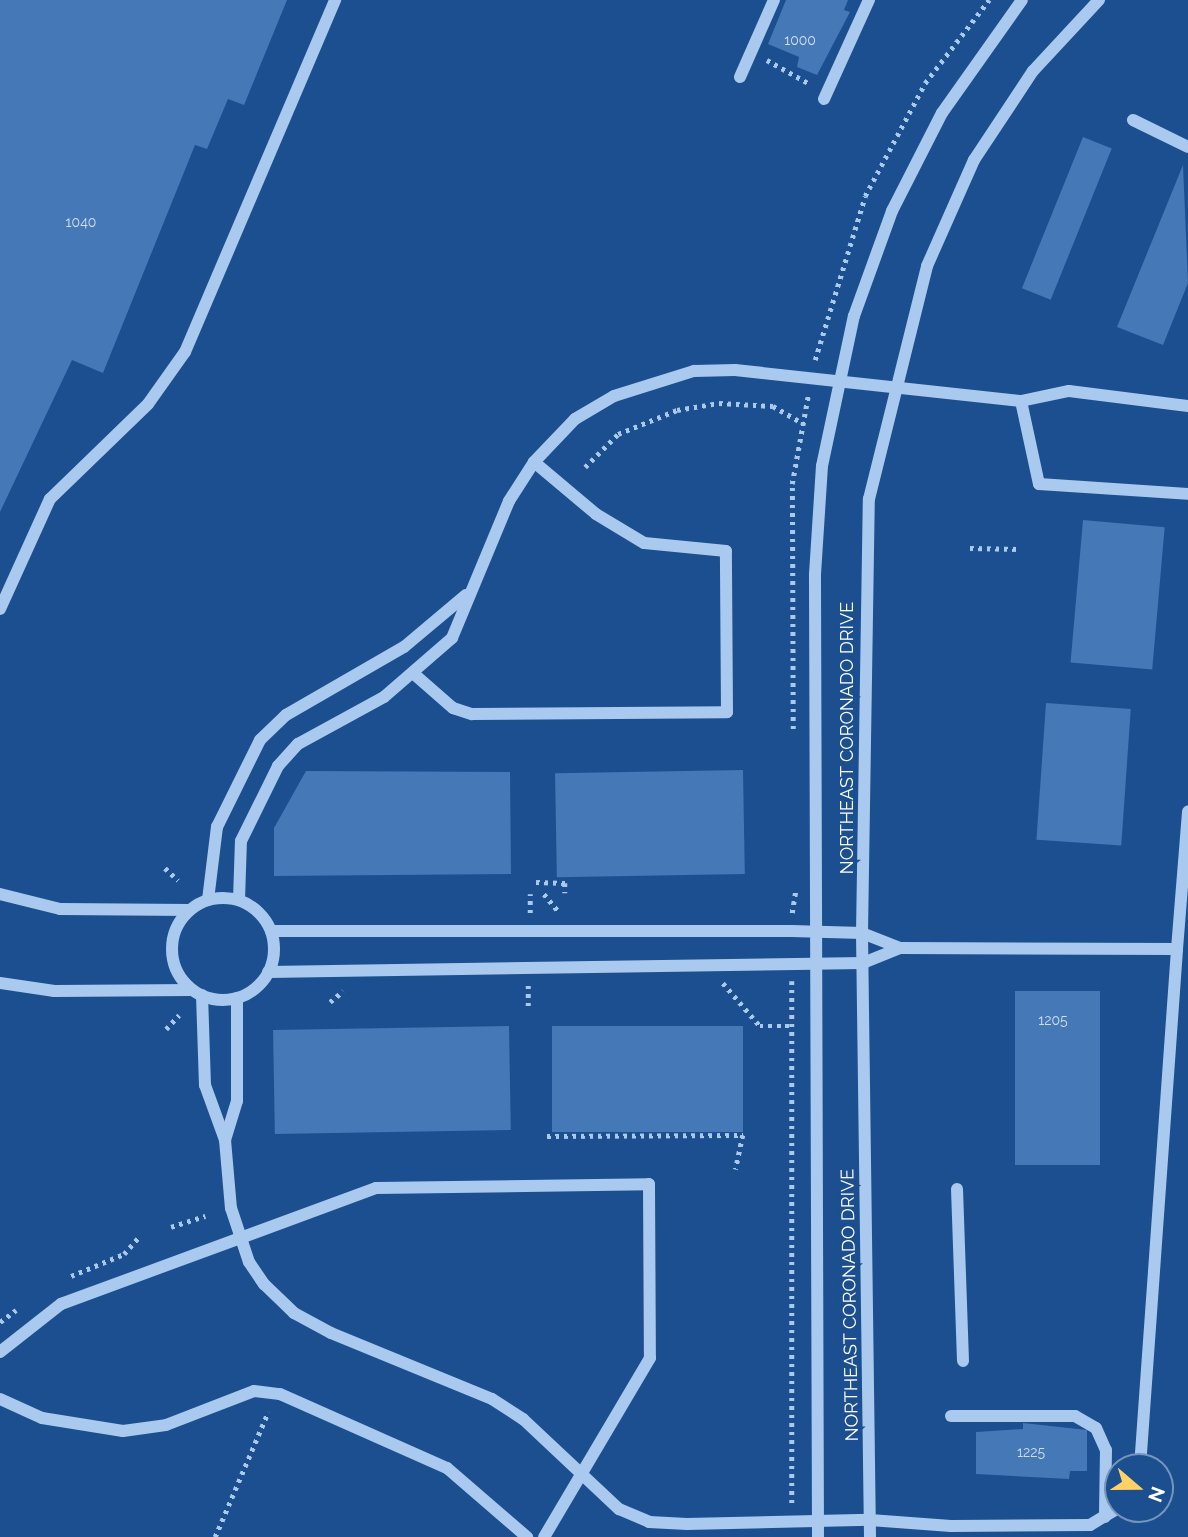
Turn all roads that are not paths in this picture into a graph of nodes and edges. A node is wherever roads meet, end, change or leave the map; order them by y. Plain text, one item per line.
1 (335, 0) edge
2 (774, 0) edge
3 (869, 0) edge
4 (1022, 0) edge
5 (1099, 0) edge
6 (740, 77) dead end
7 (824, 99) dead end
8 (1133, 120) dead end
9 (1188, 147) edge
10 (837, 383) junction
11 (892, 389) junction
12 (1021, 401) junction
13 (1188, 406) edge
14 (534, 463) junction
15 (1188, 494) edge
16 (466, 594) junction
17 (0, 609) edge
18 (414, 674) junction
19 (1188, 811) edge
20 (0, 894) edge
21 (208, 900) junction
22 (239, 900) junction
23 (190, 910) junction
24 (271, 932) junction
25 (817, 932) junction
26 (862, 933) junction
27 (900, 948) junction
28 (1177, 949) junction
29 (863, 963) junction
30 (817, 964) junction
31 (268, 972) junction
32 (0, 983) edge
33 (196, 993) junction
34 (237, 998) junction
35 (225, 1140) junction
36 (957, 1188) dead end
37 (240, 1238) junction
38 (0, 1352) edge
39 (962, 1361) dead end
40 (0, 1399) edge
41 (951, 1416) dead end
42 (1106, 1453) edge
43 (1141, 1453) edge
44 (581, 1475) junction
45 (1104, 1518) edge
46 (870, 1520) junction
47 (818, 1521) junction
48 (527, 1537) edge
49 (544, 1537) edge
50 (818, 1537) edge
51 (870, 1537) edge

1 - 17 street
2 - 6 street
3 - 7 street
4 - 10 street, NORTHEAST CORONADO DRIVE
5 - 11 street, NORTHEAST CORONADO DRIVE
8 - 9 street
10 - 11 street
10 - 14 street
10 - 25 street, NORTHEAST CORONADO DRIVE
11 - 12 street
11 - 26 street, NORTHEAST CORONADO DRIVE
12 - 13 street
12 - 15 street
14 - 16 street
14 - 18 street
16 - 18 street
16 - 21 street
18 - 22 street
19 - 28 street
20 - 23 street
21 - 22 street
21 - 23 street
22 - 24 street
23 - 33 street
24 - 25 street
24 - 31 street
25 - 26 street
25 - 30 street, NORTHEAST CORONADO DRIVE
26 - 27 street
26 - 29 street, NORTHEAST CORONADO DRIVE
27 - 28 street
27 - 29 street
28 - 43 street
29 - 30 street
29 - 46 street, NORTHEAST CORONADO DRIVE
30 - 31 street
30 - 47 street, NORTHEAST CORONADO DRIVE
31 - 34 street
32 - 33 street
33 - 34 street
33 - 35 street
34 - 35 street
35 - 37 street
36 - 39 street
37 - 38 street
37 - 44 street
37 - 44 street
40 - 48 street
41 - 42 street
44 - 47 street
44 - 49 street
45 - 46 street
46 - 47 street
46 - 51 street, NORTHEAST CORONADO DRIVE
47 - 50 street, NORTHEAST CORONADO DRIVE

